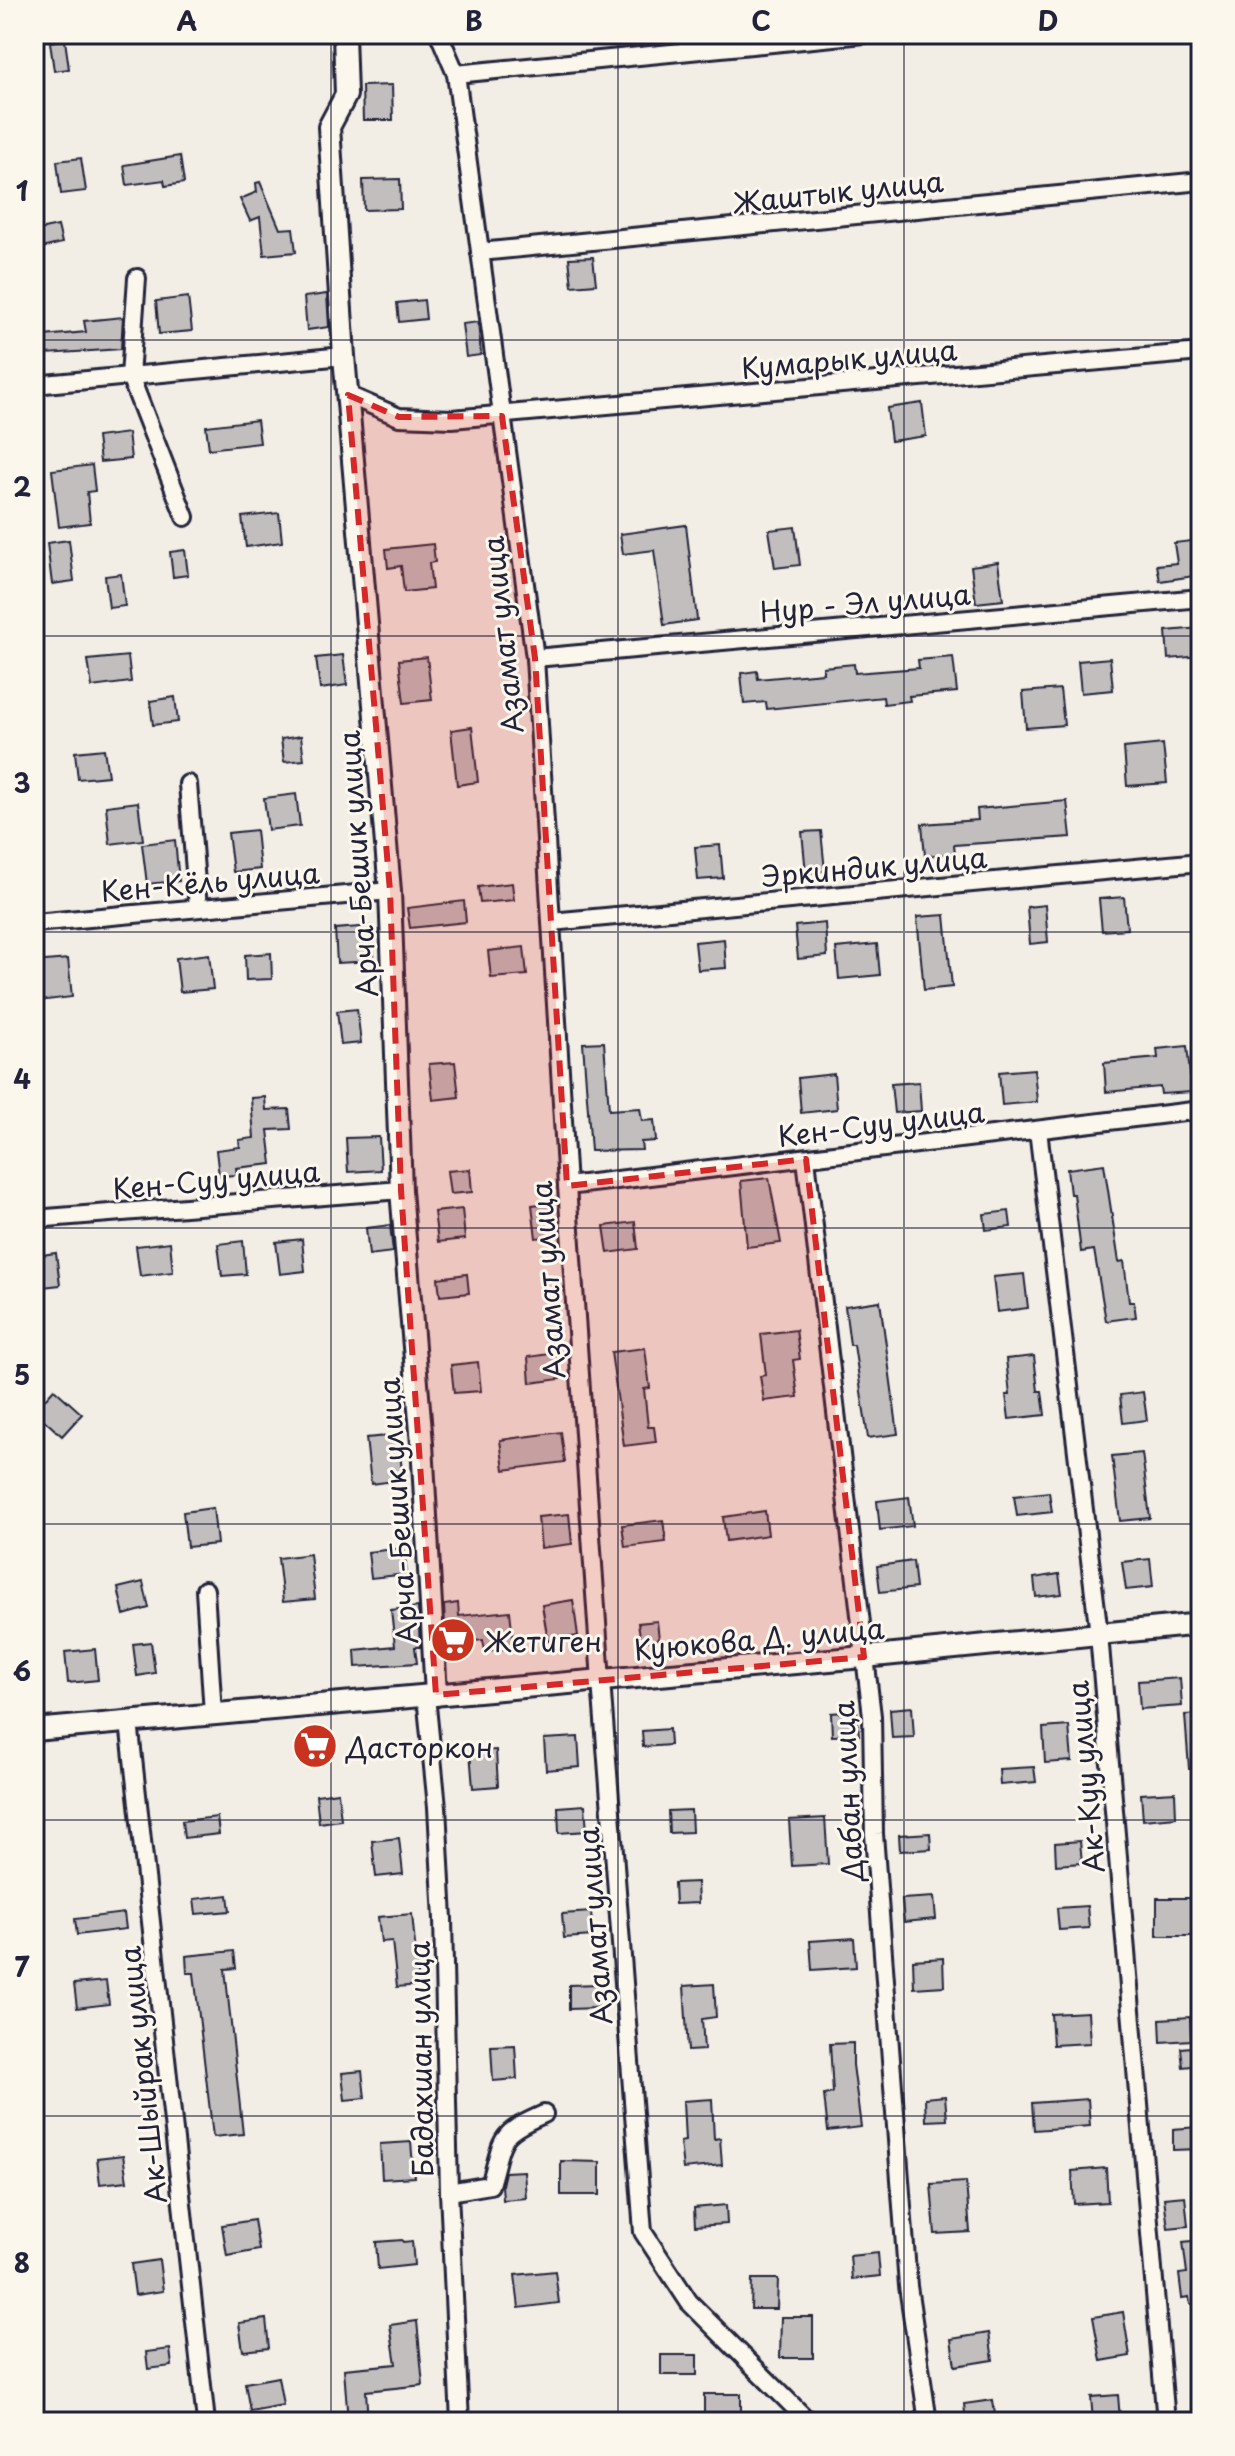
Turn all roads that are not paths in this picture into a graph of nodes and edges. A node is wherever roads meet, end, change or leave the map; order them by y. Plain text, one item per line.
1 (344, 34) edge
2 (439, 34) edge
3 (864, 34) edge
4 (456, 74) junction
5 (1201, 181) edge
6 (480, 252) junction
7 (137, 278) dead end
8 (1201, 352) edge
9 (344, 356) junction
10 (130, 376) junction
11 (34, 385) edge
12 (348, 395) junction
13 (502, 416) junction
14 (185, 517) dead end
15 (1201, 598) edge
16 (535, 658) junction
17 (188, 784) dead end
18 (1201, 862) edge
19 (390, 891) junction
20 (198, 908) junction
21 (551, 922) junction
22 (34, 923) edge
23 (1201, 1110) edge
24 (1038, 1130) junction
25 (806, 1159) junction
26 (567, 1186) junction
27 (401, 1190) junction
28 (34, 1219) edge
29 (205, 1590) dead end
30 (1201, 1624) edge
31 (1099, 1634) junction
32 (864, 1657) junction
33 (601, 1681) junction
34 (431, 1696) junction
35 (213, 1714) junction
36 (129, 1722) junction
37 (34, 1730) edge
38 (544, 2114) dead end
39 (455, 2192) junction
40 (206, 2422) edge
41 (460, 2422) edge
42 (809, 2422) edge
43 (928, 2422) edge
44 (1166, 2422) edge

1 - 9 street, Арча-Бешик улица
2 - 4 street, Азамат улица
3 - 4 street
4 - 6 street, Азамат улица
5 - 6 street, Жаштык улица
6 - 13 street, Азамат улица
7 - 10 street
8 - 13 street, Кумарык улица
9 - 10 street
9 - 12 street, Арча-Бешик улица
10 - 11 street
10 - 14 street
12 - 13 street, Кумарык улица
12 - 19 street, Арча-Бешик улица
13 - 16 street, Азамат улица
15 - 16 street, Нур - Эл улица
16 - 21 street, Азамат улица
17 - 20 street
18 - 21 street, Эркиндик улица
19 - 20 street, Кен-Кёль улица
19 - 27 street, Арча-Бешик улица
20 - 22 street, Кен-Кёль улица
21 - 26 street, Азамат улица
23 - 24 street, Кен-Суу улица
24 - 25 street, Кен-Суу улица
24 - 31 street, Ак-Куу улица
25 - 26 street, Кен-Суу улица
25 - 32 street, Дабан улица
26 - 33 street, Азамат улица
27 - 28 street, Кен-Суу улица
27 - 34 street, Арча-Бешик улица
29 - 35 street
30 - 31 street, Куюкова Д. улица
31 - 32 street, Куюкова Д. улица
31 - 44 street, Ак-Куу улица
32 - 33 street, Куюкова Д. улица
32 - 43 street, Дабан улица
33 - 34 street, Куюкова Д. улица
33 - 42 street, Азамат улица
34 - 35 street, Куюкова Д. улица
34 - 39 street, Бадахшан улица
35 - 36 street, Куюкова Д. улица
36 - 37 street, Куюкова Д. улица
36 - 40 street, Ак-Шыйрак улица
38 - 39 street
39 - 41 street, Бадахшан улица

